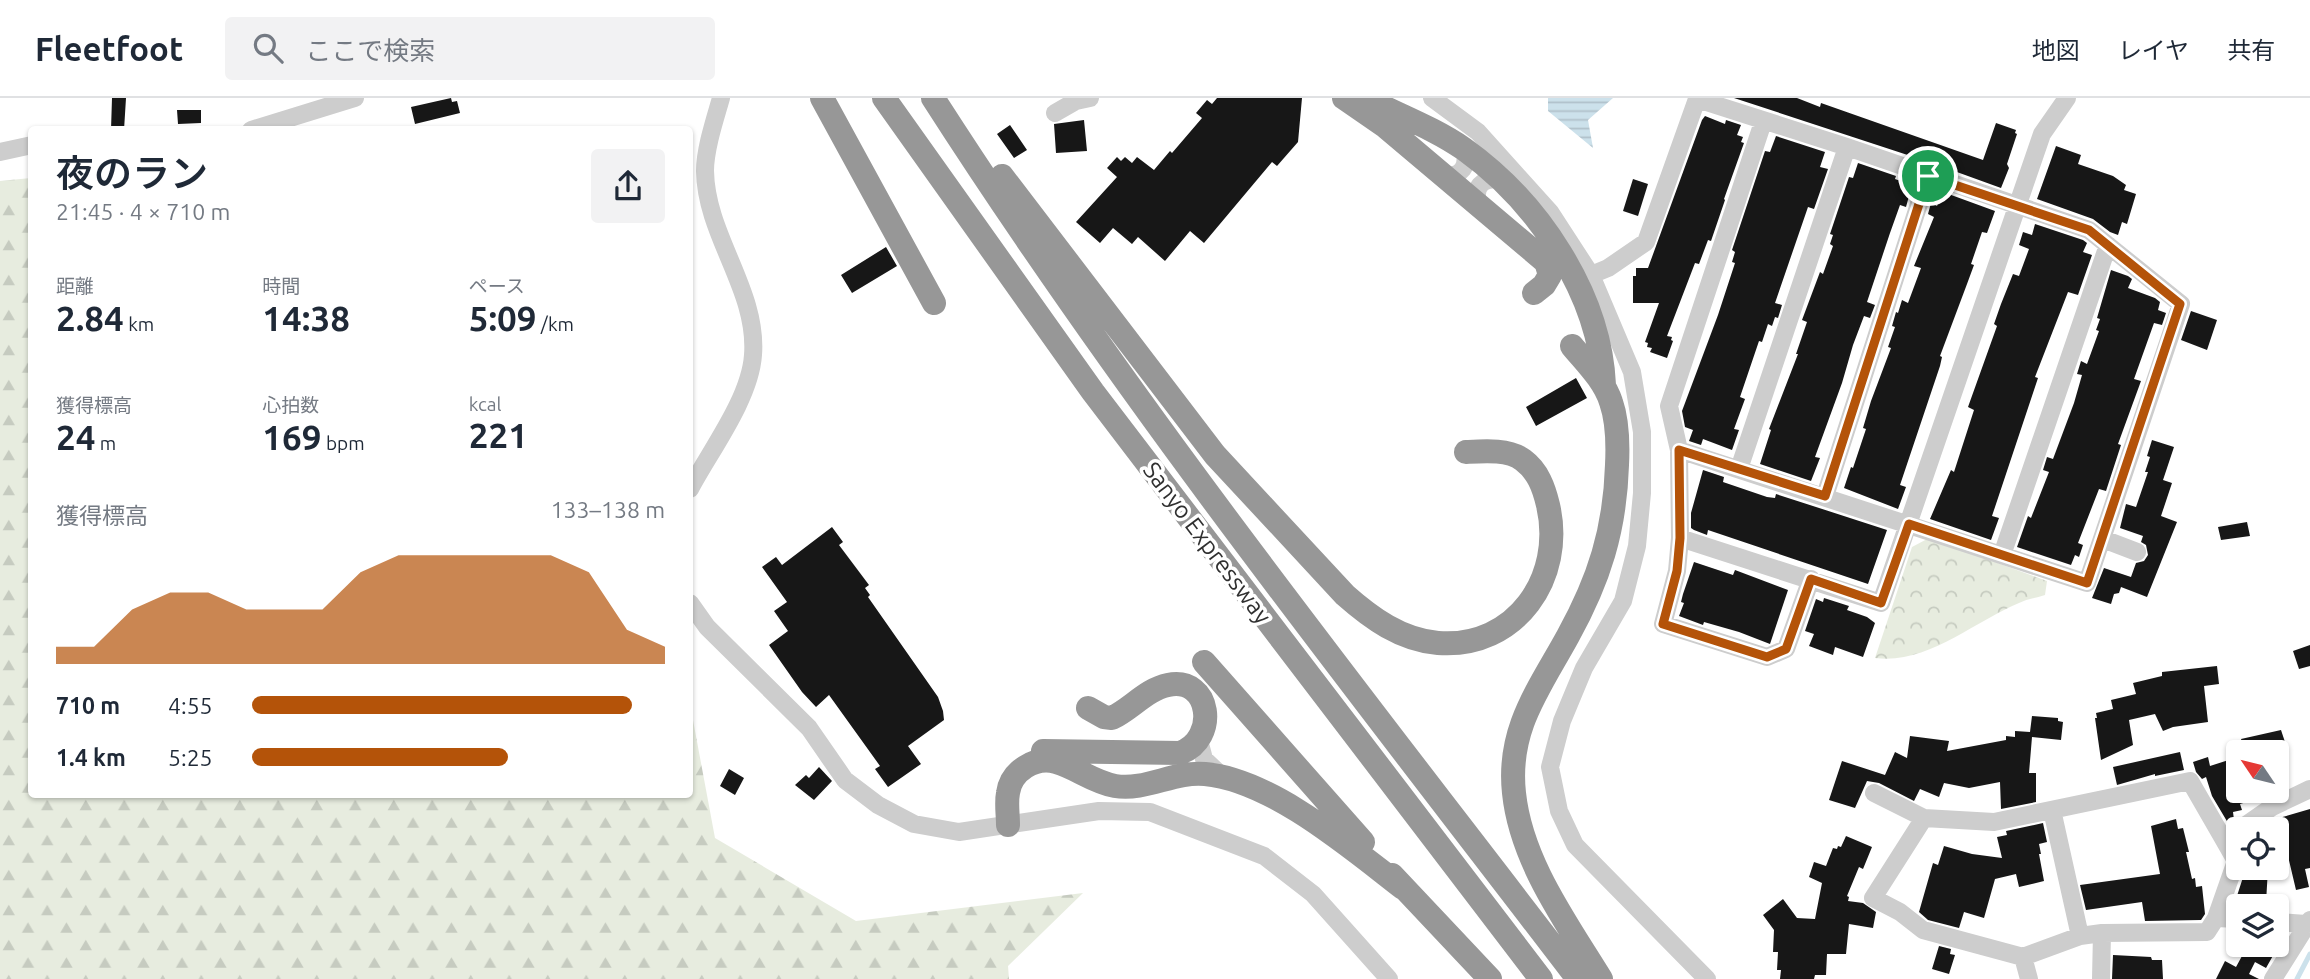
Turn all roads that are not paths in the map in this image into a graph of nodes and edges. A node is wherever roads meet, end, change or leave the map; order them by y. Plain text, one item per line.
1 (355, 98) edge
2 (721, 98) edge
3 (822, 98) edge
4 (935, 98) edge
5 (1090, 98) edge
6 (1344, 98) edge
7 (1365, 98) edge
8 (1432, 98) edge
9 (2067, 98) edge
10 (885, 99) edge
11 (1055, 113) dead end
12 (1763, 122) junction
13 (264, 126) edge
14 (28, 146) edge
15 (1847, 147) junction
16 (1464, 149) junction
17 (0, 152) edge
18 (1443, 176) junction
19 (1928, 176) junction
20 (1500, 179) junction
21 (2017, 205) junction
22 (1479, 206) junction
23 (2108, 245) junction
24 (1591, 275) junction
25 (1534, 293) dead end
26 (934, 303) dead end
27 (1572, 346) dead end
28 (1604, 387) junction
29 (1679, 450) junction
30 (1466, 452) dead end
31 (1739, 469) junction
32 (693, 484) edge
33 (1825, 496) junction
34 (1909, 524) junction
35 (1680, 538) junction
36 (2103, 539) junction
37 (2137, 552) dead end
38 (2002, 555) junction
39 (1811, 579) junction
40 (693, 607) edge
41 (1204, 662) dead end
42 (1088, 708) dead end
43 (1199, 740) junction
44 (1134, 753) junction
45 (1223, 777) junction
46 (1136, 786) junction
47 (2310, 789) edge
48 (1874, 793) dead end
49 (2052, 810) junction
50 (2257, 817) edge
51 (1924, 818) junction
52 (2226, 823) edge
53 (1008, 825) junction
54 (2229, 880) edge
55 (1403, 888) junction
56 (2216, 918) junction
57 (2226, 918) edge
58 (2289, 922) edge
59 (2308, 922) edge
60 (2102, 933) junction
61 (2080, 936) junction
62 (2022, 957) junction
63 (1389, 979) edge
64 (1490, 979) edge
65 (1541, 979) edge
66 (1578, 979) edge
67 (1601, 979) edge
68 (1707, 979) edge
69 (2029, 979) edge
70 (2101, 979) edge
71 (2273, 979) edge

1 - 13 street
2 - 32 street
3 - 26 highway
4 - 30 highway
4 - 66 highway, Sanyo Expressway
5 - 11 street
6 - 18 highway
7 - 16 highway
8 - 24 street
9 - 21 street
10 - 65 highway, Sanyo Expressway
12 - 15 street
12 - 24 street
12 - 29 street
14 - 17 street
15 - 19 street
15 - 31 street
16 - 18 street
16 - 20 highway
18 - 22 highway
19 - 21 street
19 - 33 street
20 - 22 street
20 - 28 highway
21 - 23 street
21 - 34 street
22 - 25 highway
23 - 36 street
23 - 38 street
24 - 68 street
27 - 28 highway
28 - 67 highway
29 - 31 street
29 - 35 street
31 - 33 street
33 - 34 street
34 - 38 street
34 - 39 street
35 - 39 street
35 - 39 street
36 - 37 street
36 - 38 street
40 - 53 street
41 - 55 highway
42 - 43 highway
43 - 44 highway
43 - 45 street
44 - 46 street
44 - 53 highway
45 - 46 highway
45 - 55 highway
46 - 53 highway
47 - 50 street
48 - 51 street
49 - 51 street
49 - 52 street
49 - 61 street
51 - 62 street
53 - 63 street
54 - 56 street
55 - 64 highway
56 - 57 street
56 - 60 street
58 - 59 street
59 - 71 street
60 - 61 street
60 - 70 street
61 - 62 street
62 - 69 street

